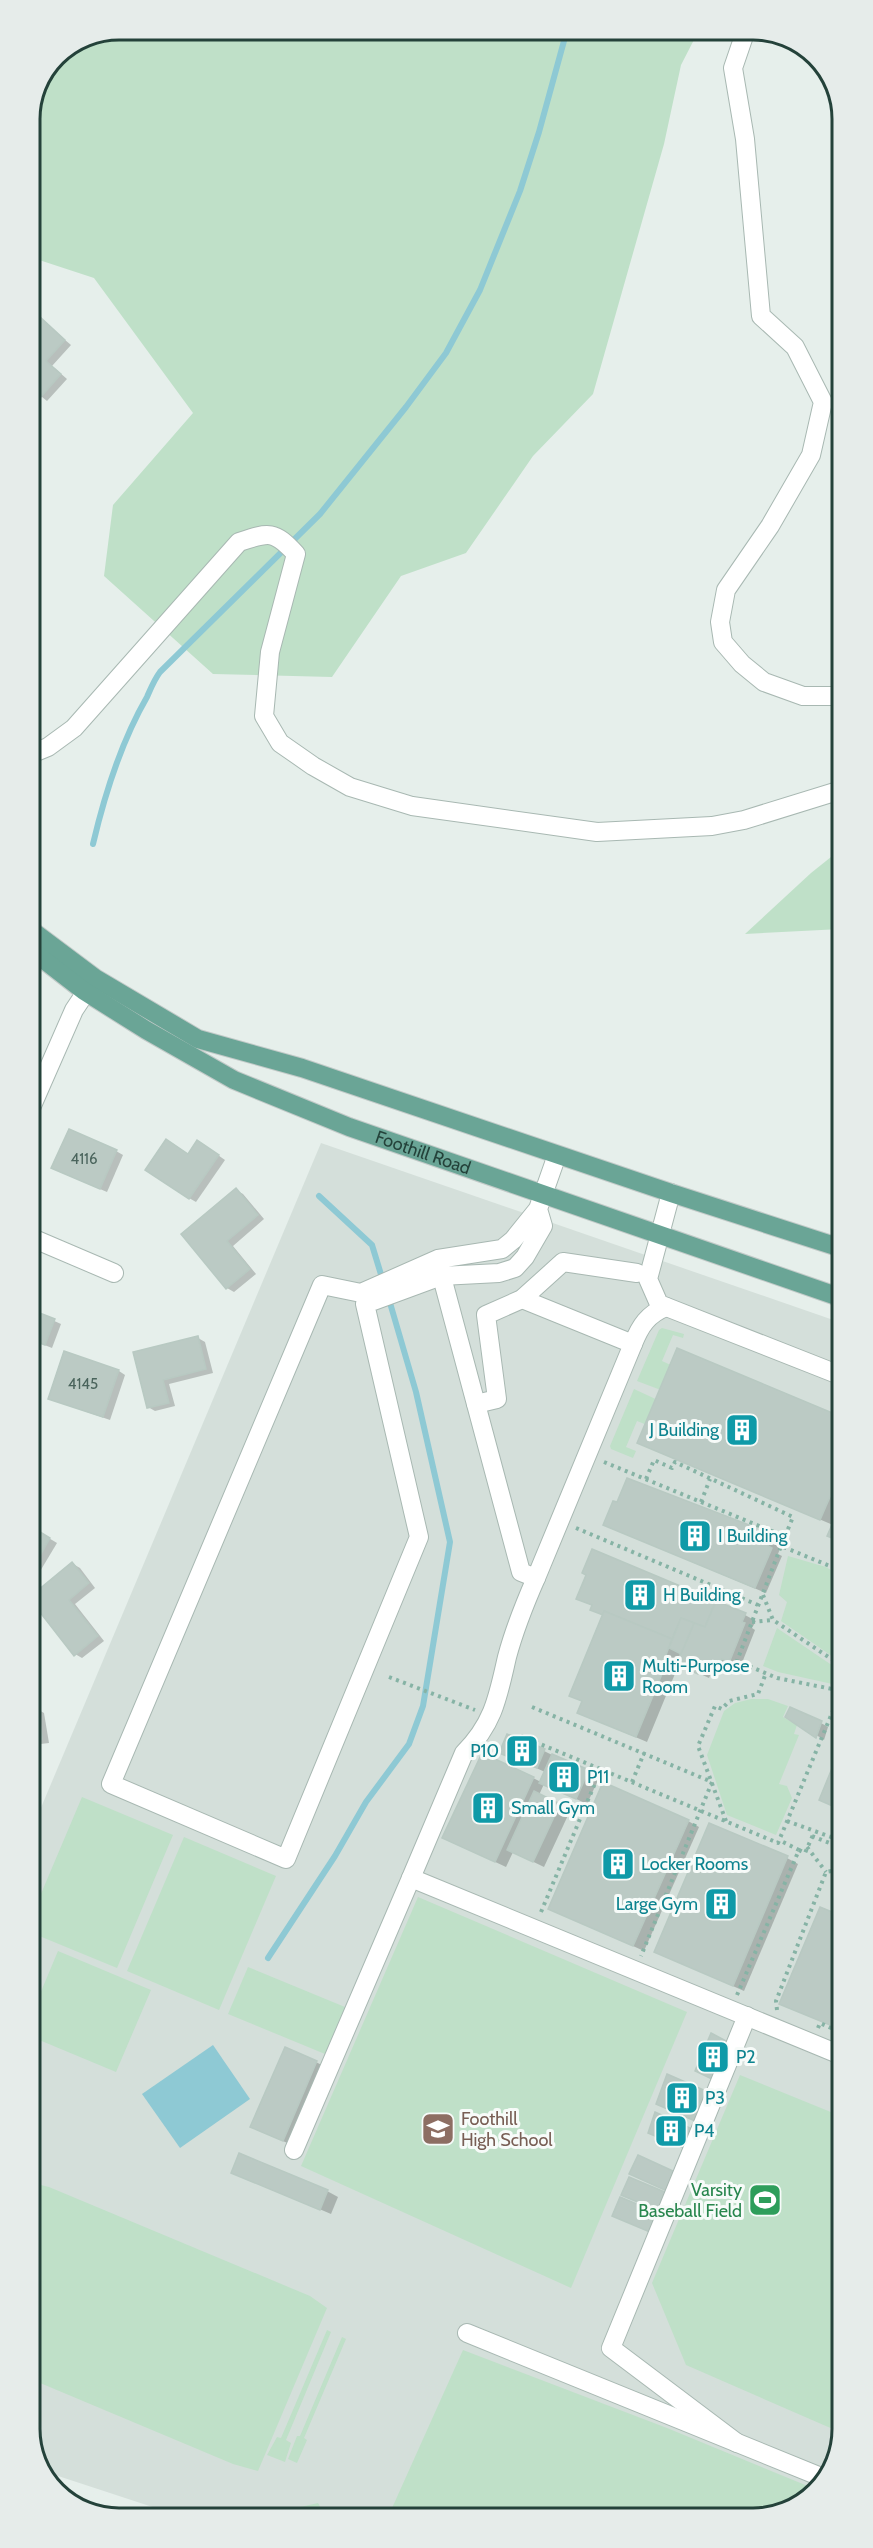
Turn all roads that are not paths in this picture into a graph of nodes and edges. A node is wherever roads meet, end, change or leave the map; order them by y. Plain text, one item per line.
1 (742, 41) edge
2 (832, 696) edge
3 (41, 750) edge
4 (832, 793) edge
5 (41, 939) edge
6 (41, 956) edge
7 (90, 985) junction
8 (41, 1087) edge
9 (557, 1155) junction
10 (671, 1193) junction
11 (541, 1201) junction
12 (660, 1235) junction
13 (41, 1242) edge
14 (832, 1245) edge
15 (439, 1267) junction
16 (114, 1273) dead end
17 (637, 1273) dead end
18 (832, 1295) edge
19 (522, 1299) junction
20 (666, 1306) junction
21 (633, 1344) junction
22 (832, 1372) edge
23 (476, 1404) junction
24 (536, 1578) junction
25 (411, 1878) junction
26 (739, 2013) junction
27 (832, 2051) edge
28 (294, 2150) dead end
29 (466, 2333) dead end
30 (737, 2443) junction
31 (817, 2475) edge

1 - 2 street
3 - 4 street
5 - 7 main road, Foothill Road
6 - 7 main road, Foothill Road
7 - 8 street
7 - 9 main road, Foothill Road
7 - 11 main road, Foothill Road
9 - 10 main road, Foothill Road
9 - 11 street
10 - 12 street
10 - 14 main road, Foothill Road
11 - 12 main road, Foothill Road
11 - 15 street
12 - 18 main road, Foothill Road
12 - 20 street
13 - 16 street
15 - 15 street
15 - 23 street
17 - 19 street
19 - 21 street
19 - 23 street
20 - 21 street
20 - 22 street
21 - 24 street
23 - 24 street
24 - 25 street
25 - 26 street
25 - 28 street
26 - 27 street
26 - 30 street
29 - 30 street
30 - 31 street

